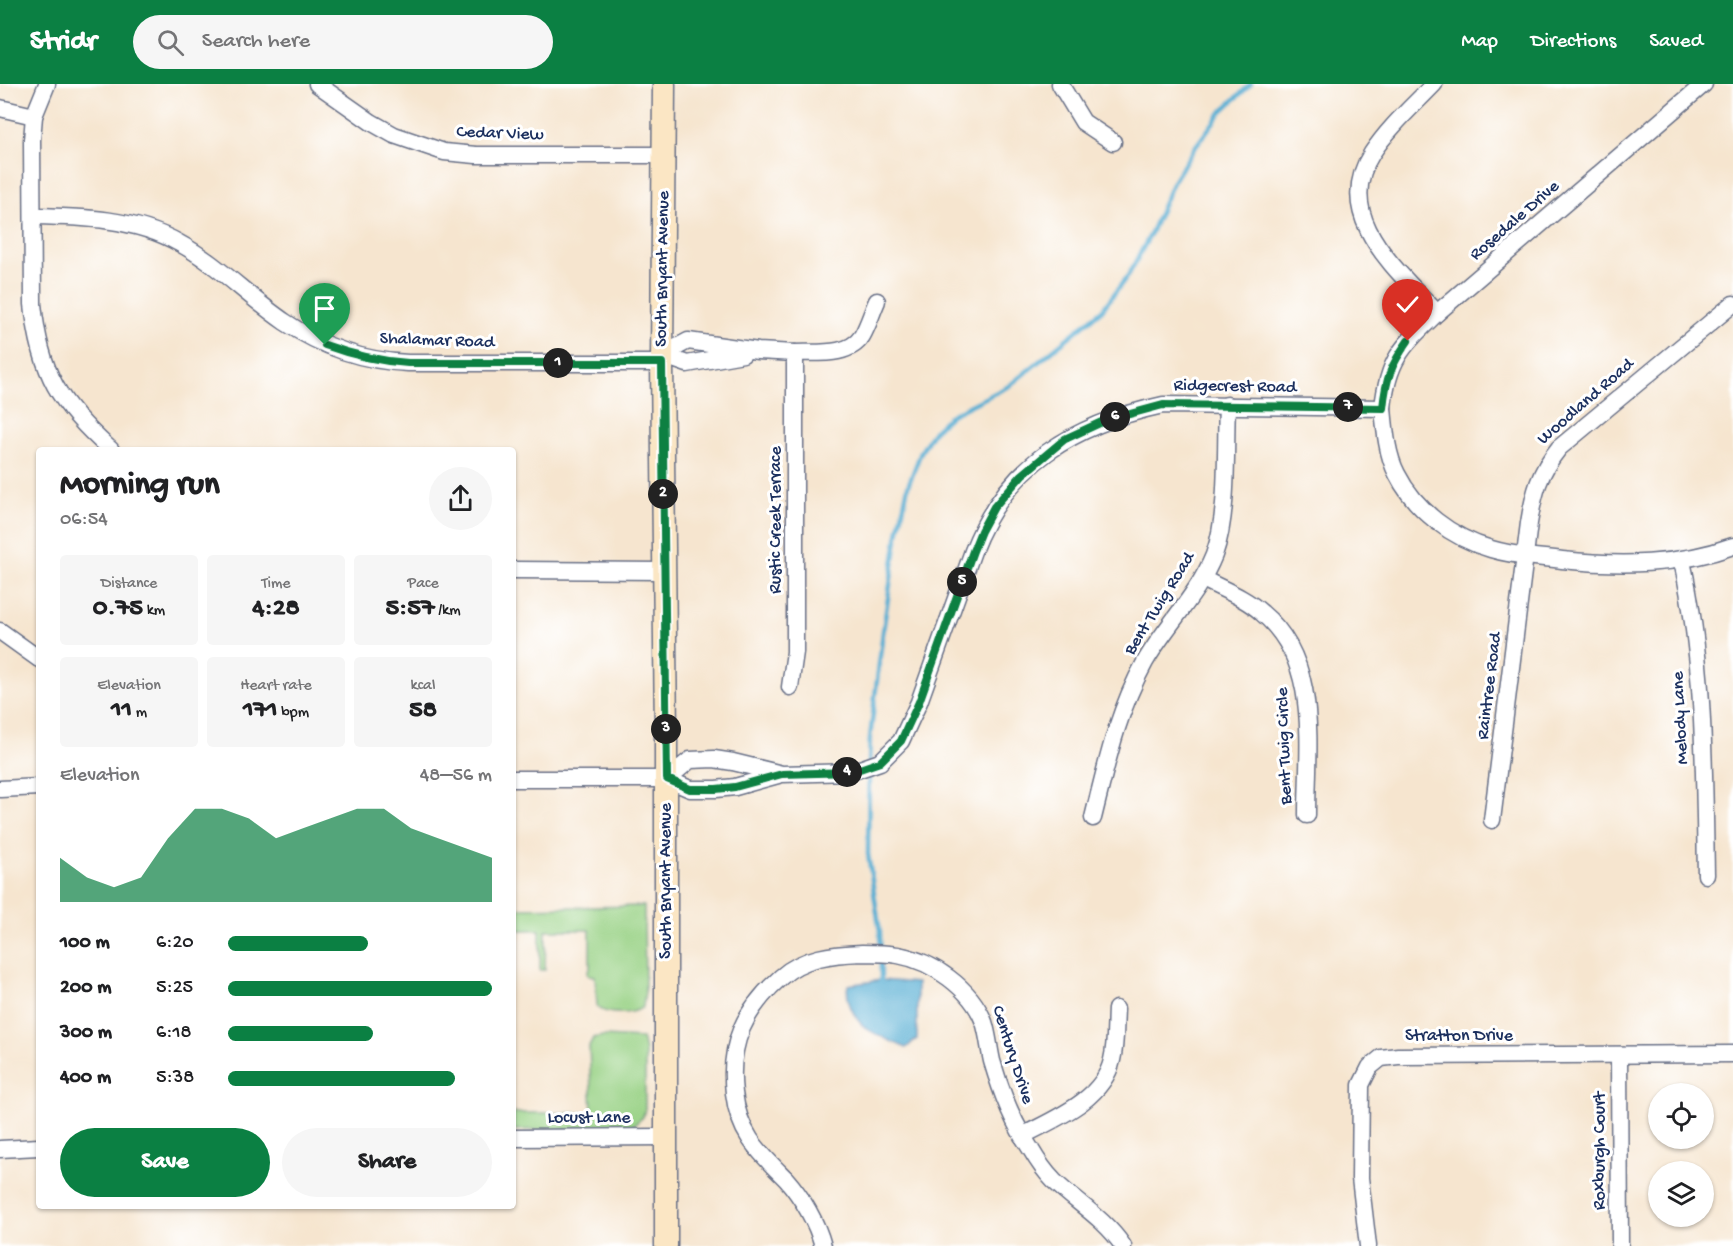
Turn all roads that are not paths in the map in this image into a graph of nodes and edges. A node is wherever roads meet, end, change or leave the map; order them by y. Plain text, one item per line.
1 (47, 84) edge
2 (317, 84) edge
3 (664, 84) edge
4 (1060, 84) edge
5 (1434, 84) edge
6 (1704, 84) edge
7 (0, 108) edge
8 (34, 116) junction
9 (1113, 142) dead end
10 (664, 155) junction
11 (33, 216) junction
12 (877, 301) dead end
13 (1731, 307) edge
14 (1437, 313) junction
15 (795, 353) junction
16 (662, 359) junction
17 (1227, 405) junction
18 (1383, 408) junction
19 (108, 447) edge
20 (1733, 546) edge
21 (1526, 556) junction
22 (1682, 561) junction
23 (516, 570) edge
24 (664, 571) junction
25 (1203, 579) junction
26 (0, 631) edge
27 (36, 657) edge
28 (790, 687) dead end
29 (782, 774) junction
30 (516, 779) edge
31 (667, 779) junction
32 (36, 786) edge
33 (0, 789) edge
34 (1307, 815) dead end
35 (1093, 818) dead end
36 (1492, 820) dead end
37 (1706, 875) dead end
38 (1116, 1009) dead end
39 (1733, 1054) edge
40 (1619, 1056) junction
41 (1022, 1136) junction
42 (516, 1137) edge
43 (666, 1137) junction
44 (36, 1147) edge
45 (0, 1149) edge
46 (666, 1246) edge
47 (823, 1246) edge
48 (1123, 1246) edge
49 (1368, 1246) edge
50 (1620, 1246) edge

1 - 8 street
2 - 10 street, Cedar View
3 - 10 street, South Bryant Avenue
4 - 9 street
5 - 14 street
6 - 14 street, Rosedale Drive
7 - 8 street
8 - 11 street
10 - 16 street, South Bryant Avenue
11 - 16 street, Shalamar Road
11 - 19 street
12 - 15 street
13 - 21 street, Woodland Road
14 - 18 street, Rosedale Drive
15 - 16 street
15 - 28 street, Rustic Creek Terrace
16 - 24 street, South Bryant Avenue
17 - 18 street, Ridgecrest Road
17 - 25 street, Bent Twig Road
17 - 29 street, Ridgecrest Road
18 - 21 street
20 - 22 street
21 - 22 street
21 - 36 street, Raintree Road
22 - 37 street, Melody Lane
23 - 24 street
24 - 31 street, South Bryant Avenue
25 - 34 street, Bent Twig Circle
25 - 35 street, Bent Twig Road
26 - 27 street
29 - 31 street, Ridgecrest Road
29 - 31 street, Ridgecrest Road
30 - 31 street, Ridgecrest Road
31 - 43 street, South Bryant Avenue
32 - 33 street
38 - 41 street
39 - 40 street, Stratton Drive
40 - 49 street, Stratton Drive
40 - 50 street, Roxburgh Court
41 - 47 street, Century Drive
41 - 48 street, Century Drive
42 - 43 street, Locust Lane
43 - 46 street, South Bryant Avenue
44 - 45 street

